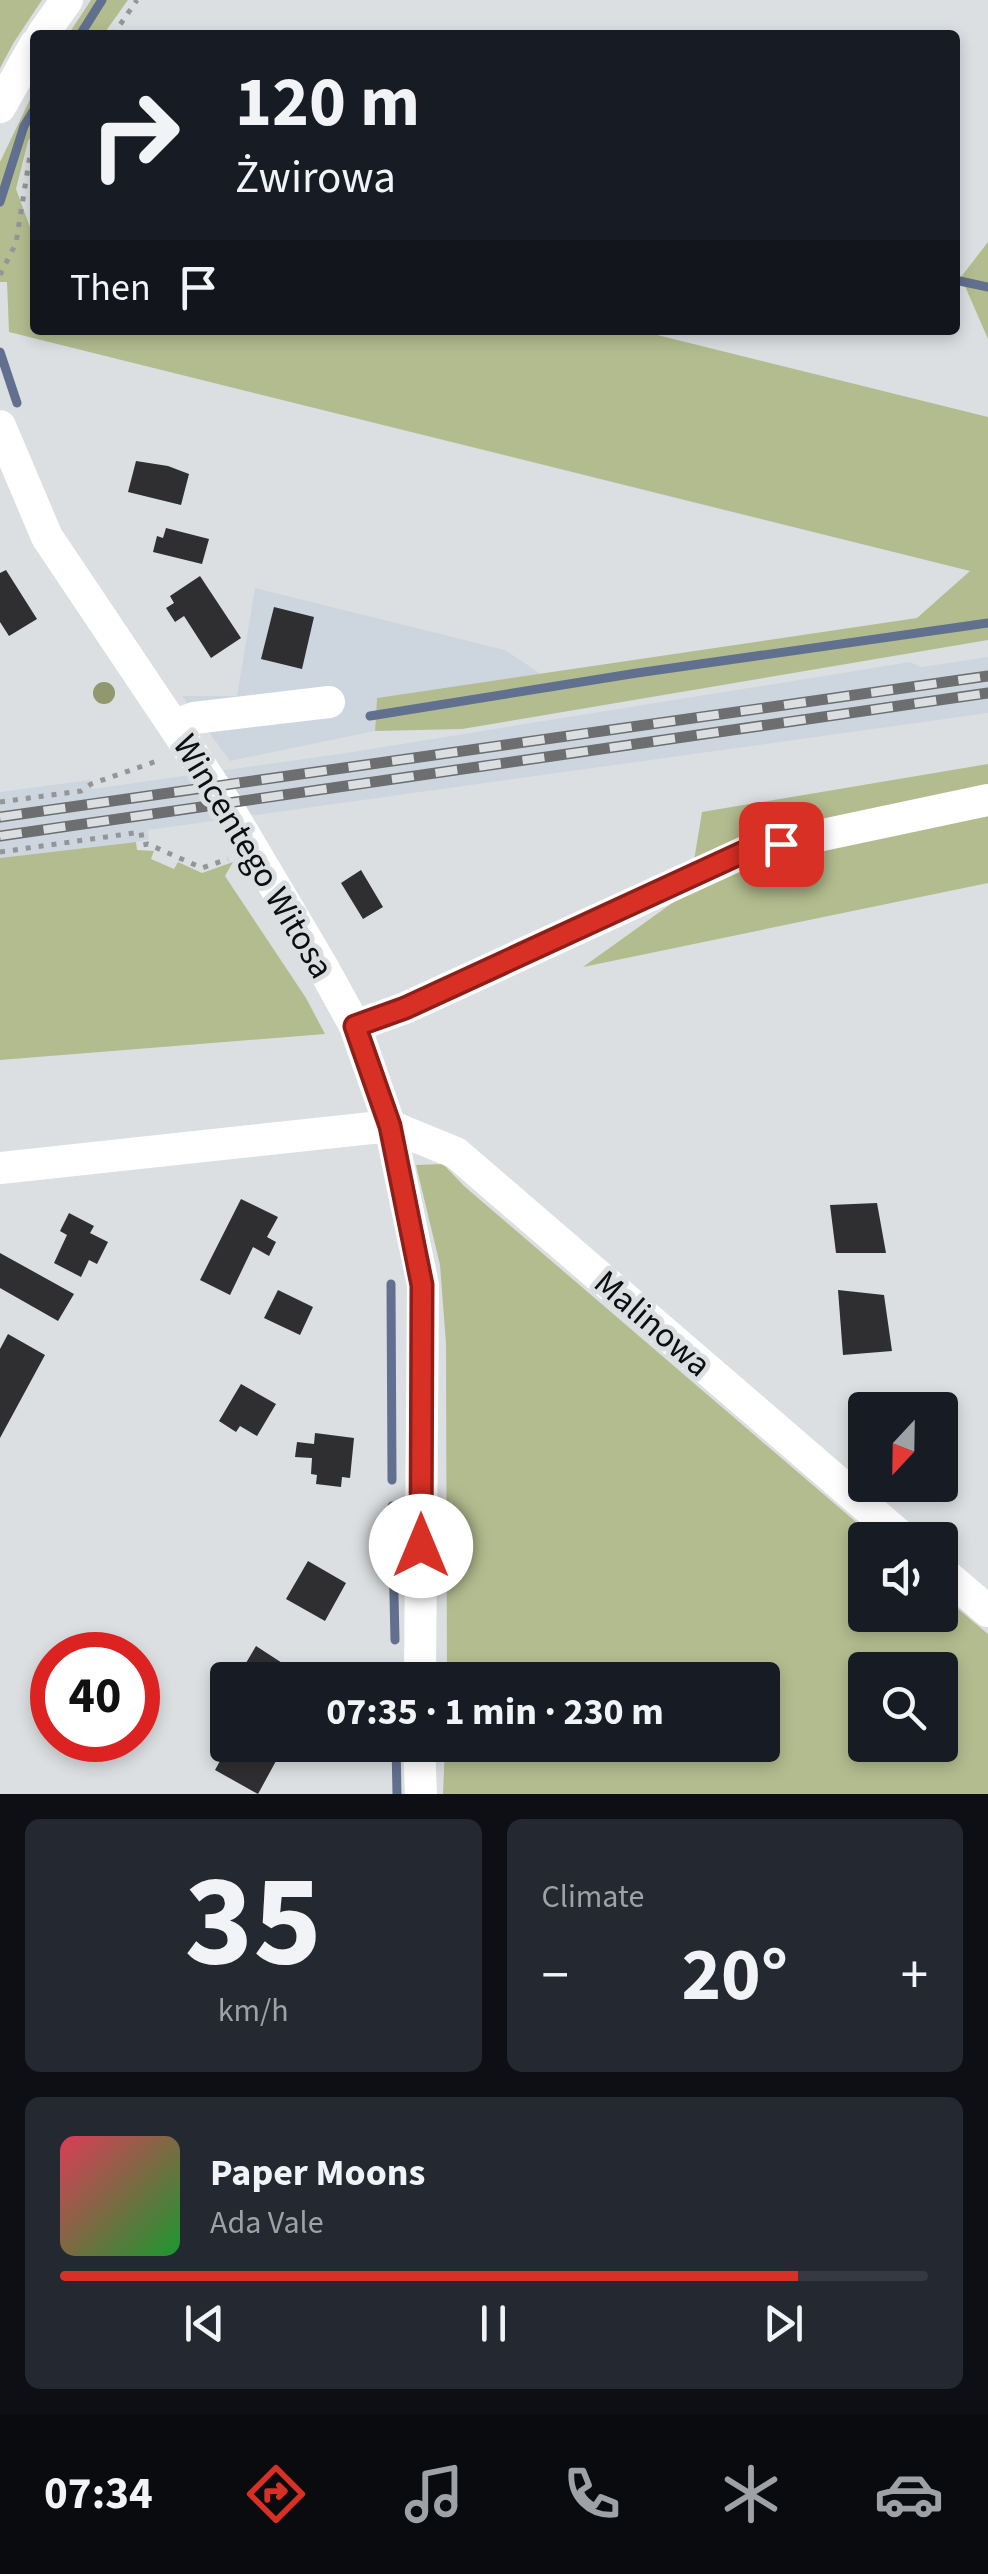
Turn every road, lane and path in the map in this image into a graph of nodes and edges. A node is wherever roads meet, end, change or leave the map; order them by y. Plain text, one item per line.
1 (67, 0) edge
2 (137, 0) edge
3 (46, 30) edge
4 (116, 30) edge
5 (30, 54) edge
6 (0, 108) edge
7 (30, 155) edge
8 (0, 274) edge
9 (0, 426) edge
10 (328, 702) dead end
11 (173, 739) junction
12 (988, 800) edge
13 (0, 802) edge
14 (0, 852) edge
15 (235, 857) dead end
16 (355, 1026) junction
17 (390, 1126) junction
18 (0, 1168) edge
19 (884, 1522) edge
20 (958, 1585) edge
21 (988, 1611) edge
22 (420, 1662) edge
23 (420, 1762) edge
24 (421, 1794) edge

1 - 3 street
2 - 4 path
5 - 6 street
7 - 8 path
9 - 11 street, Wincentego Witosa
10 - 11 street
11 - 13 path
11 - 16 street, Wincentego Witosa
12 - 16 street
14 - 15 path
16 - 17 street, Wincentego Witosa
17 - 18 street
17 - 19 street, Malinowa
17 - 22 street, Wincentego Witosa
20 - 21 street
23 - 24 street

